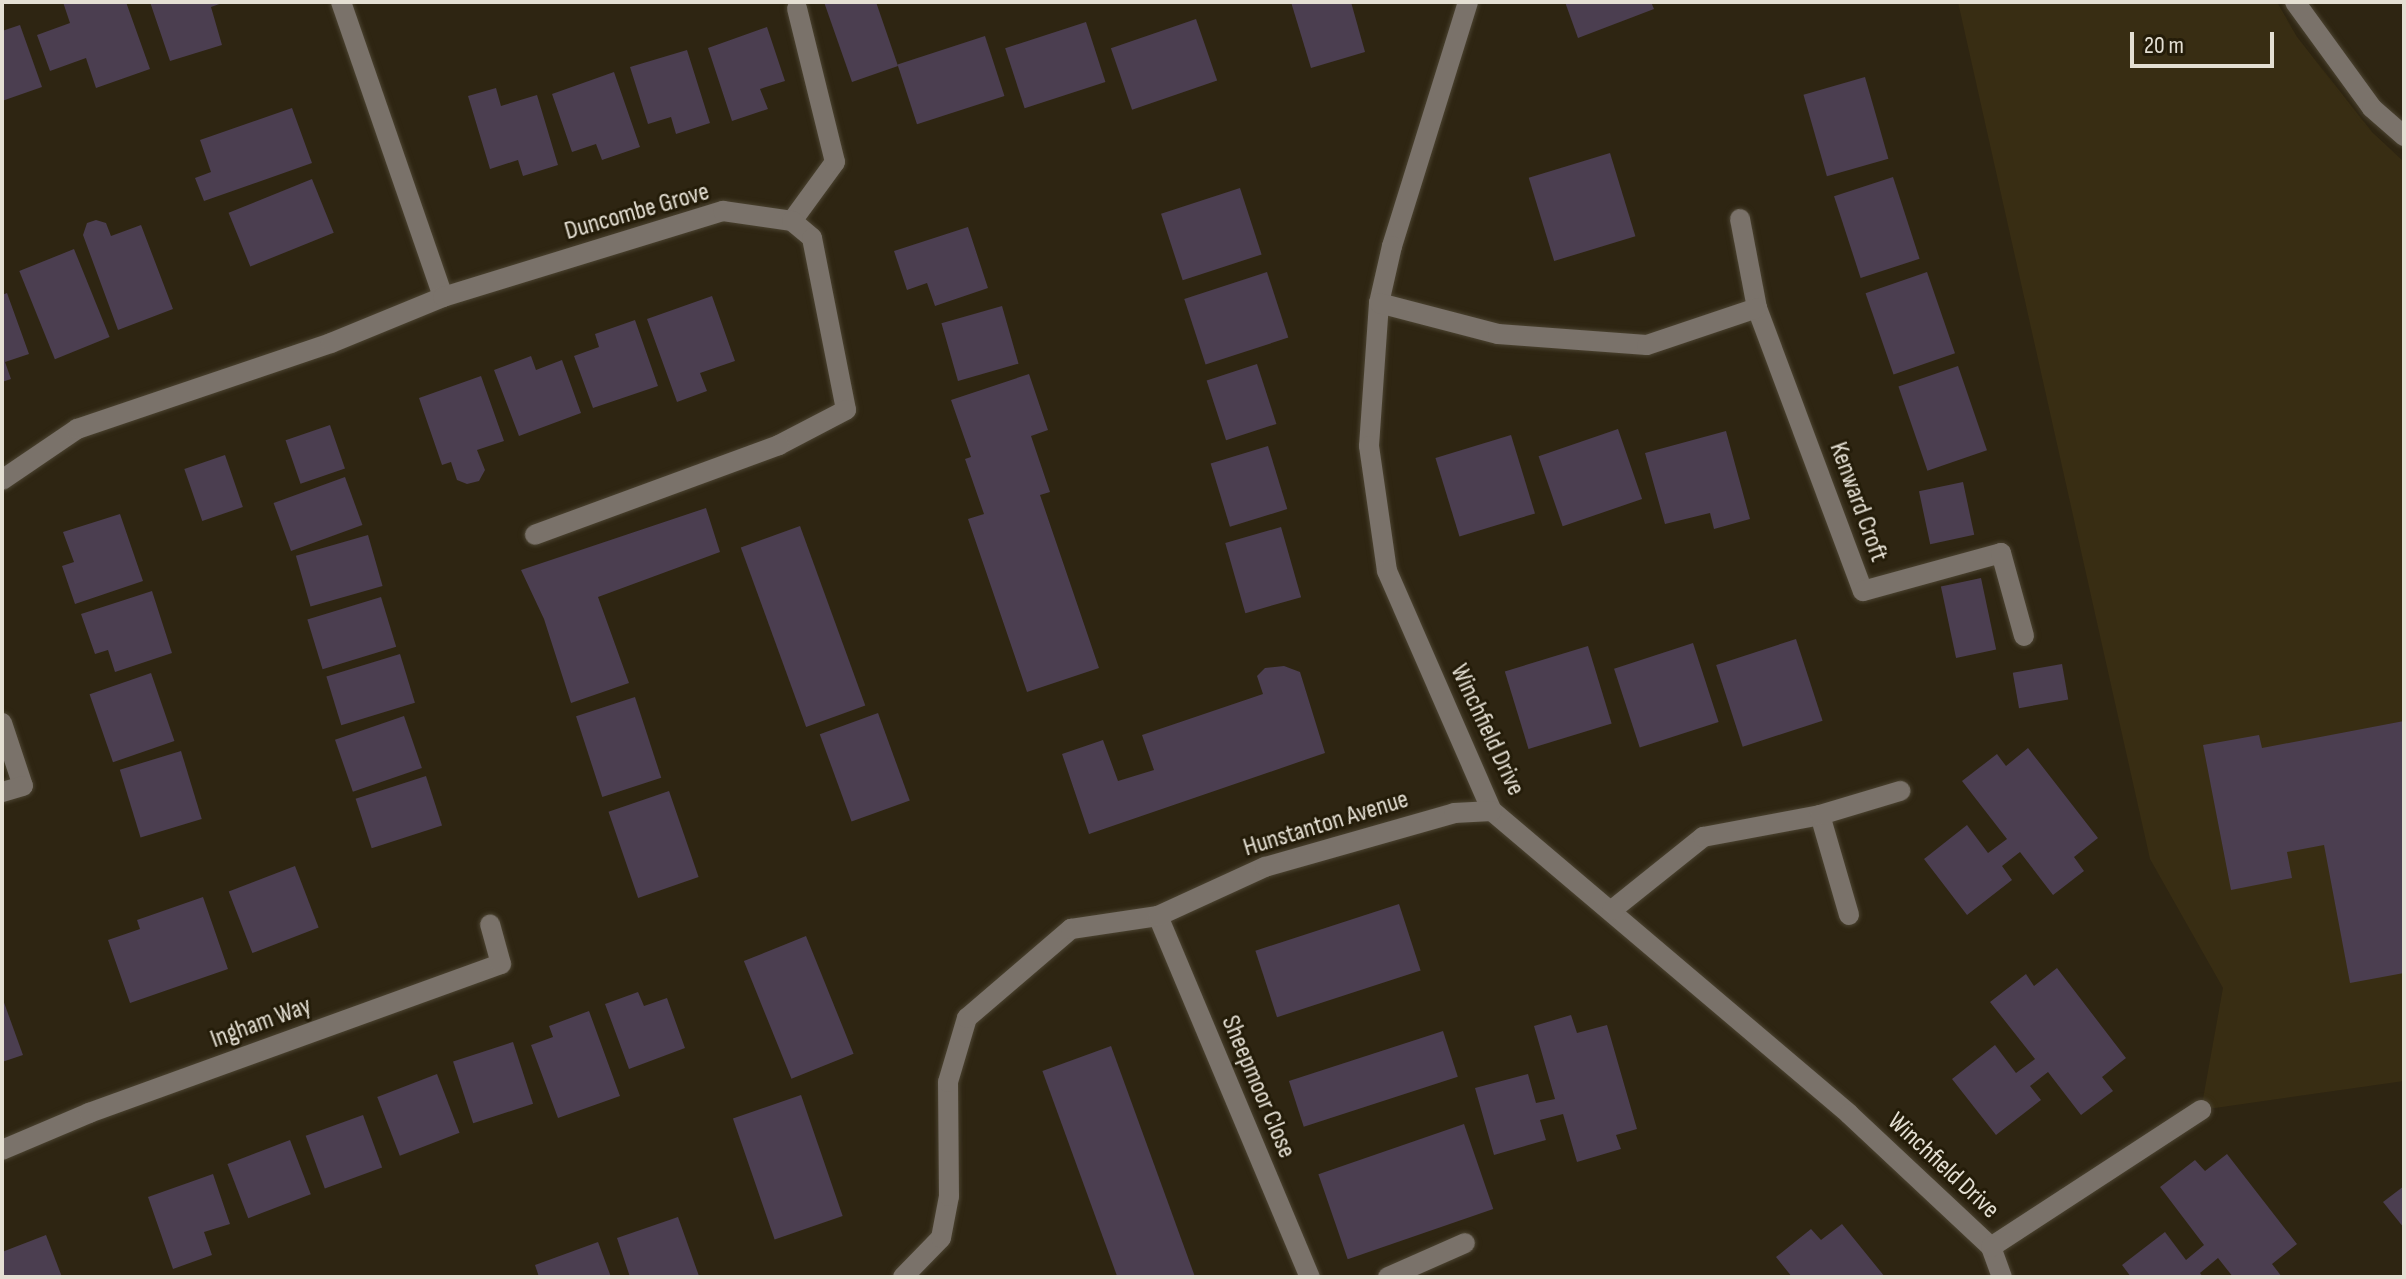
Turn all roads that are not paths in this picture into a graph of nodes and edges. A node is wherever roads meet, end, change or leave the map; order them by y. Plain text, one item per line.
1 (341, 2) edge
2 (1468, 2) edge
3 (2295, 2) edge
4 (797, 9) dead end
5 (2404, 136) edge
6 (1740, 219) dead end
7 (792, 221) junction
8 (443, 297) junction
9 (1379, 303) junction
10 (1757, 308) junction
11 (2, 480) edge
12 (535, 535) dead end
13 (2024, 636) dead end
14 (2, 723) edge
15 (1900, 791) dead end
16 (2, 792) edge
17 (1492, 811) junction
18 (1820, 815) junction
19 (1612, 910) junction
20 (1849, 915) dead end
21 (1158, 916) junction
22 (490, 924) dead end
23 (2201, 1110) dead end
24 (2, 1150) edge
25 (1465, 1243) dead end
26 (1991, 1247) junction
27 (903, 1277) edge
28 (1310, 1277) edge
29 (1388, 1277) edge
30 (2002, 1277) edge

1 - 8 street
2 - 9 street, Winchfield Drive
3 - 5 street
4 - 7 street
6 - 10 street, Kenward Croft
7 - 8 street, Duncombe Grove
7 - 12 street
8 - 11 street, Duncombe Grove
9 - 10 street
9 - 17 street, Winchfield Drive
10 - 13 street, Kenward Croft
14 - 16 street
15 - 18 street
17 - 19 street, Winchfield Drive
17 - 21 street, Hunstanton Avenue
18 - 19 street
18 - 20 street
19 - 26 street, Winchfield Drive
21 - 27 street, Hunstanton Avenue
21 - 28 street, Sheepmoor Close
22 - 24 street, Ingham Way
23 - 26 street
25 - 29 street
26 - 30 street, Winchfield Drive

